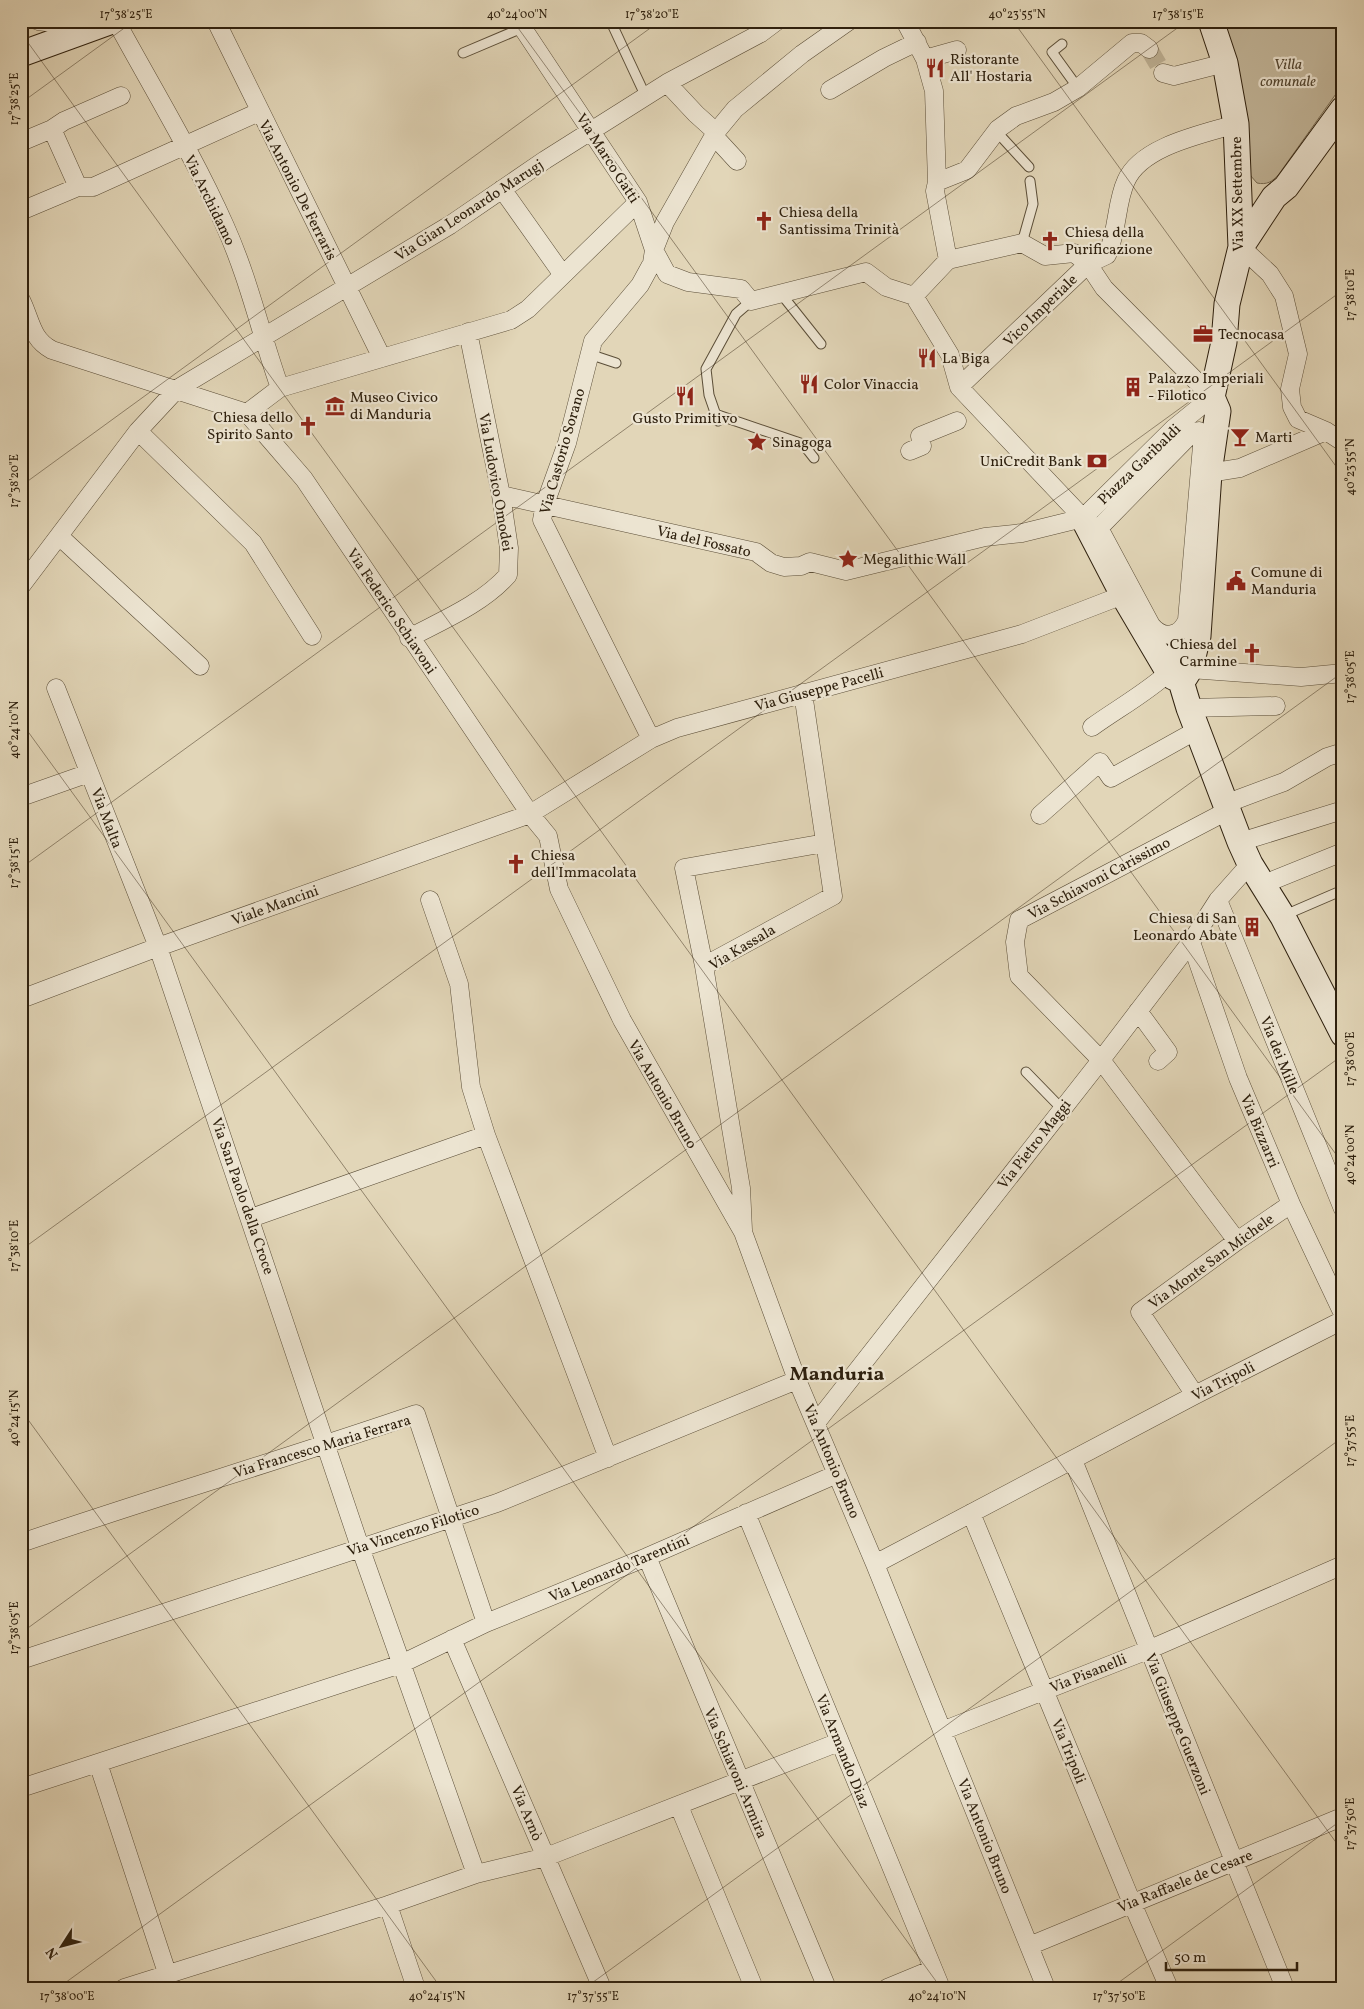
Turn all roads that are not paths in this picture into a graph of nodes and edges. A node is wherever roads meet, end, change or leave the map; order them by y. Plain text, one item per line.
1 (38, 21) edge
2 (216, 21) edge
3 (777, 21) edge
4 (849, 21) edge
5 (905, 21) edge
6 (1212, 21) edge
7 (611, 22) edge
8 (59, 23) edge
9 (107, 23) edge
10 (520, 25) edge
11 (758, 27) edge
12 (917, 42) junction
13 (1062, 44) dead end
14 (1149, 49) dead end
15 (957, 50) dead end
16 (463, 53) dead end
17 (21, 54) edge
18 (925, 59) junction
19 (1225, 63) junction
20 (1163, 73) dead end
21 (667, 84) junction
22 (1078, 88) junction
23 (830, 90) dead end
24 (121, 96) dead end
25 (646, 97) junction
26 (1343, 109) edge
27 (259, 112) junction
28 (1236, 124) junction
29 (52, 129) junction
30 (592, 132) junction
31 (996, 132) junction
32 (715, 134) junction
33 (21, 142) edge
34 (184, 145) junction
35 (737, 161) dead end
36 (1029, 167) dead end
37 (1030, 181) dead end
38 (937, 182) junction
39 (1238, 185) junction
40 (78, 187) junction
41 (502, 189) junction
42 (1274, 197) junction
43 (638, 202) junction
44 (21, 211) edge
45 (1022, 243) junction
46 (1241, 247) junction
47 (654, 250) junction
48 (948, 260) junction
49 (1088, 264) junction
50 (563, 275) junction
51 (348, 288) junction
52 (782, 294) junction
53 (914, 296) junction
54 (21, 300) edge
55 (751, 301) junction
56 (468, 332) junction
57 (262, 338) junction
58 (822, 344) dead end
59 (590, 354) junction
60 (382, 358) junction
61 (616, 362) dead end
62 (958, 387) junction
63 (280, 388) junction
64 (177, 389) junction
65 (1212, 397) junction
66 (247, 413) junction
67 (957, 422) dead end
68 (138, 431) junction
69 (1326, 431) junction
70 (1343, 442) edge
71 (910, 451) dead end
72 (814, 458) dead end
73 (1209, 473) junction
74 (501, 495) junction
75 (545, 504) junction
76 (1091, 523) junction
77 (59, 536) junction
78 (21, 586) edge
79 (1123, 595) junction
80 (312, 636) dead end
81 (409, 638) junction
82 (200, 666) dead end
83 (1179, 670) junction
84 (1343, 673) edge
85 (56, 688) dead end
86 (803, 693) junction
87 (1276, 706) dead end
88 (1193, 719) junction
89 (1092, 727) dead end
90 (651, 739) junction
91 (1343, 752) edge
92 (89, 773) junction
93 (21, 797) edge
94 (1226, 807) junction
95 (1343, 810) edge
96 (530, 814) junction
97 (1040, 815) dead end
98 (826, 843) junction
99 (1343, 852) edge
100 (1252, 863) junction
101 (1343, 890) edge
102 (430, 900) dead end
103 (1218, 900) junction
104 (1282, 916) junction
105 (1191, 942) junction
106 (158, 947) junction
107 (704, 966) junction
108 (21, 999) edge
109 (1138, 1011) junction
110 (1343, 1034) edge
111 (1101, 1060) junction
112 (1158, 1061) dead end
113 (1026, 1072) dead end
114 (1062, 1109) junction
115 (486, 1135) junction
116 (1291, 1204) junction
117 (1343, 1209) edge
118 (251, 1218) junction
119 (743, 1232) junction
120 (1237, 1240) junction
121 (1343, 1314) edge
122 (1343, 1320) edge
123 (797, 1380) junction
124 (1195, 1394) junction
125 (816, 1423) junction
126 (326, 1445) junction
127 (608, 1458) junction
128 (1073, 1460) junction
129 (837, 1474) junction
130 (746, 1513) junction
131 (971, 1513) junction
132 (451, 1519) junction
133 (21, 1543) edge
134 (360, 1547) junction
135 (647, 1557) junction
136 (875, 1564) junction
137 (1343, 1565) edge
138 (486, 1623) junction
139 (452, 1639) junction
140 (1148, 1650) junction
141 (21, 1660) edge
142 (401, 1664) junction
143 (1044, 1691) junction
144 (942, 1731) junction
145 (839, 1742) junction
146 (98, 1763) junction
147 (739, 1781) junction
148 (21, 1788) edge
149 (679, 1806) junction
150 (1342, 1818) edge
151 (546, 1857) junction
152 (1234, 1861) junction
153 (476, 1874) junction
154 (1132, 1904) junction
155 (388, 1905) junction
156 (1029, 1946) junction
157 (933, 1968) junction
158 (170, 1981) edge
159 (124, 1988) edge
160 (416, 1988) edge
161 (602, 1988) edge
162 (754, 1988) edge
163 (827, 1988) edge
164 (887, 1988) edge
165 (941, 1988) edge
166 (1046, 1988) edge
167 (1169, 1988) edge
168 (1285, 1988) edge

1 - 8 street
2 - 27 street, Via Antonio De Ferraris
3 - 11 street, Via Gian Leonardo Marugj
4 - 32 street, Via Castorio Sorano
5 - 12 street
6 - 19 street, Via XX Settembre
7 - 25 lane
8 - 9 street
9 - 17 street
9 - 34 street, Via Archidamo
10 - 16 lane
10 - 30 street, Via Marco Gatti
11 - 21 street, Via Gian Leonardo Marugj
12 - 18 street
12 - 23 street
13 - 22 lane
14 - 22 street
15 - 18 street
18 - 38 street
19 - 20 street
19 - 28 street, Via XX Settembre
21 - 25 street, Via Gian Leonardo Marugj
21 - 32 street
22 - 31 street
24 - 29 street
25 - 30 street, Via Gian Leonardo Marugj
26 - 42 street
27 - 34 street
27 - 51 street, Via Antonio De Ferraris
28 - 39 street, Via XX Settembre
28 - 49 street, Vico Imperiale
29 - 33 street
29 - 40 street
30 - 41 street, Via Gian Leonardo Marugj
30 - 43 street, Via Marco Gatti
31 - 36 lane
31 - 38 street
32 - 35 street
32 - 47 street, Via Castorio Sorano
34 - 40 street
34 - 57 street, Via Archidamo
37 - 45 lane
38 - 48 street
39 - 42 street
39 - 46 street, Via XX Settembre
40 - 44 street
41 - 50 street
41 - 51 street, Via Gian Leonardo Marugj
42 - 46 street
43 - 47 street, Via Marco Gatti
43 - 50 street
45 - 48 street
45 - 49 street
46 - 65 street, Via XX Settembre
46 - 69 street
47 - 55 street, Via Marco Gatti
47 - 59 street, Via Castorio Sorano
48 - 53 street
49 - 62 street, Vico Imperiale
49 - 65 street
50 - 56 street
51 - 57 street, Via Gian Leonardo Marugj
51 - 60 street, Via Antonio De Ferraris
52 - 53 street
52 - 55 street
52 - 58 lane
53 - 62 street
54 - 64 street
55 - 72 lane
56 - 60 street
56 - 74 street, Via Ludovico Omodei
57 - 63 street, Via Archidamo
57 - 64 street, Via Gian Leonardo Marugj
59 - 61 lane
59 - 75 street, Via Castorio Sorano
60 - 63 street
62 - 76 street
63 - 66 street
64 - 66 street
64 - 68 street, Via Gian Leonardo Marugj
65 - 73 street
65 - 76 street, Piazza Garibaldi
66 - 81 street, Via Federico Schiavoni
67 - 71 street
68 - 77 street, Via Gian Leonardo Marugj
68 - 80 street
69 - 70 street
69 - 73 street
73 - 83 street
74 - 75 street, Via del Fossato
74 - 81 street, Via Ludovico Omodei
75 - 76 street, Via del Fossato
75 - 90 street, Via Castorio Sorano
76 - 76 street, Piazza Garibaldi
76 - 79 street
77 - 78 street, Via Gian Leonardo Marugj
77 - 82 street
79 - 83 street
79 - 86 street, Via Giuseppe Pacelli
81 - 96 street, Via Federico Schiavoni
83 - 84 street
83 - 88 street
83 - 89 street
85 - 92 street, Via Malta
86 - 90 street, Via Giuseppe Pacelli
86 - 98 street, Via Kassala
87 - 88 street
88 - 94 street
88 - 97 street
90 - 96 street, Via Giuseppe Pacelli
91 - 94 street
92 - 93 street
92 - 106 street, Via Malta
94 - 100 street
94 - 111 street, Via Schiavoni Carissimo
95 - 100 street
96 - 106 street, Viale Mancini
96 - 119 street, Via Antonio Bruno
98 - 107 street, Via Kassala
98 - 107 street
99 - 100 street
100 - 103 street, Via Pietro Maggi
100 - 104 street
101 - 104 lane
102 - 115 street
103 - 105 street, Via Pietro Maggi
103 - 117 street, Via dei Mille
104 - 110 street
105 - 109 street, Via Pietro Maggi
105 - 116 street, Via Bizzarri
106 - 108 street, Viale Mancini
106 - 118 street, Via San Paolo della Croce
107 - 119 street, Via Kassala
109 - 111 street, Via Pietro Maggi
109 - 112 street
111 - 114 street, Via Pietro Maggi
111 - 120 street
113 - 114 lane
114 - 125 street, Via Pietro Maggi
115 - 118 street
115 - 127 street
116 - 120 street, Via Monte San Michele
116 - 121 street, Via Bizzarri
118 - 126 street, Via San Paolo della Croce
119 - 123 street, Via Antonio Bruno
120 - 124 street, Via Monte San Michele
122 - 124 street, Via Tripoli
123 - 125 street, Via Antonio Bruno
123 - 127 street, Via Vincenzo Filotico
124 - 128 street, Via Tripoli
125 - 129 street, Via Antonio Bruno
126 - 132 street, Via Francesco Maria Ferrara
126 - 133 street, Via Francesco Maria Ferrara
126 - 134 street, Via San Paolo della Croce
127 - 132 street, Via Vincenzo Filotico
128 - 131 street, Via Tripoli
128 - 140 street, Via Giuseppe Guerzoni
129 - 130 street, Via Leonardo Tarentini
129 - 136 street, Via Antonio Bruno
130 - 135 street, Via Leonardo Tarentini
130 - 145 street, Via Armando Diaz
131 - 136 street, Via Tripoli
131 - 143 street, Via Tripoli
132 - 134 street, Via Vincenzo Filotico
132 - 138 street, Via Francesco Maria Ferrara
134 - 141 street, Via Vincenzo Filotico
134 - 142 street, Via San Paolo della Croce
135 - 138 street, Via Leonardo Tarentini
135 - 147 street, Via Schiavoni Armira
136 - 144 street, Via Antonio Bruno
137 - 140 street, Via Pisanelli
138 - 139 street, Via Leonardo Tarentini
139 - 142 street, Via Leonardo Tarentini
139 - 151 street, Via Arnò
140 - 143 street, Via Pisanelli
140 - 152 street, Via Giuseppe Guerzoni
142 - 146 street, Via Leonardo Tarentini
142 - 153 street, Via San Paolo della Croce
143 - 144 street, Via Pisanelli
143 - 154 street, Via Tripoli
144 - 156 street, Via Antonio Bruno
145 - 147 street
145 - 157 street, Via Armando Diaz
146 - 148 street, Via Leonardo Tarentini
146 - 158 street
147 - 149 street
147 - 163 street, Via Schiavoni Armira
149 - 151 street
149 - 162 street
150 - 152 street, Via Raffaele de Cesare
151 - 153 street
151 - 161 street, Via Arnò
152 - 154 street, Via Raffaele de Cesare
152 - 168 street, Via Giuseppe Guerzoni
153 - 155 street
154 - 156 street, Via Raffaele de Cesare
154 - 167 street, Via Tripoli
155 - 158 street
155 - 160 street
156 - 166 street, Via Antonio Bruno
157 - 164 street
157 - 165 street, Via Armando Diaz
158 - 159 street

